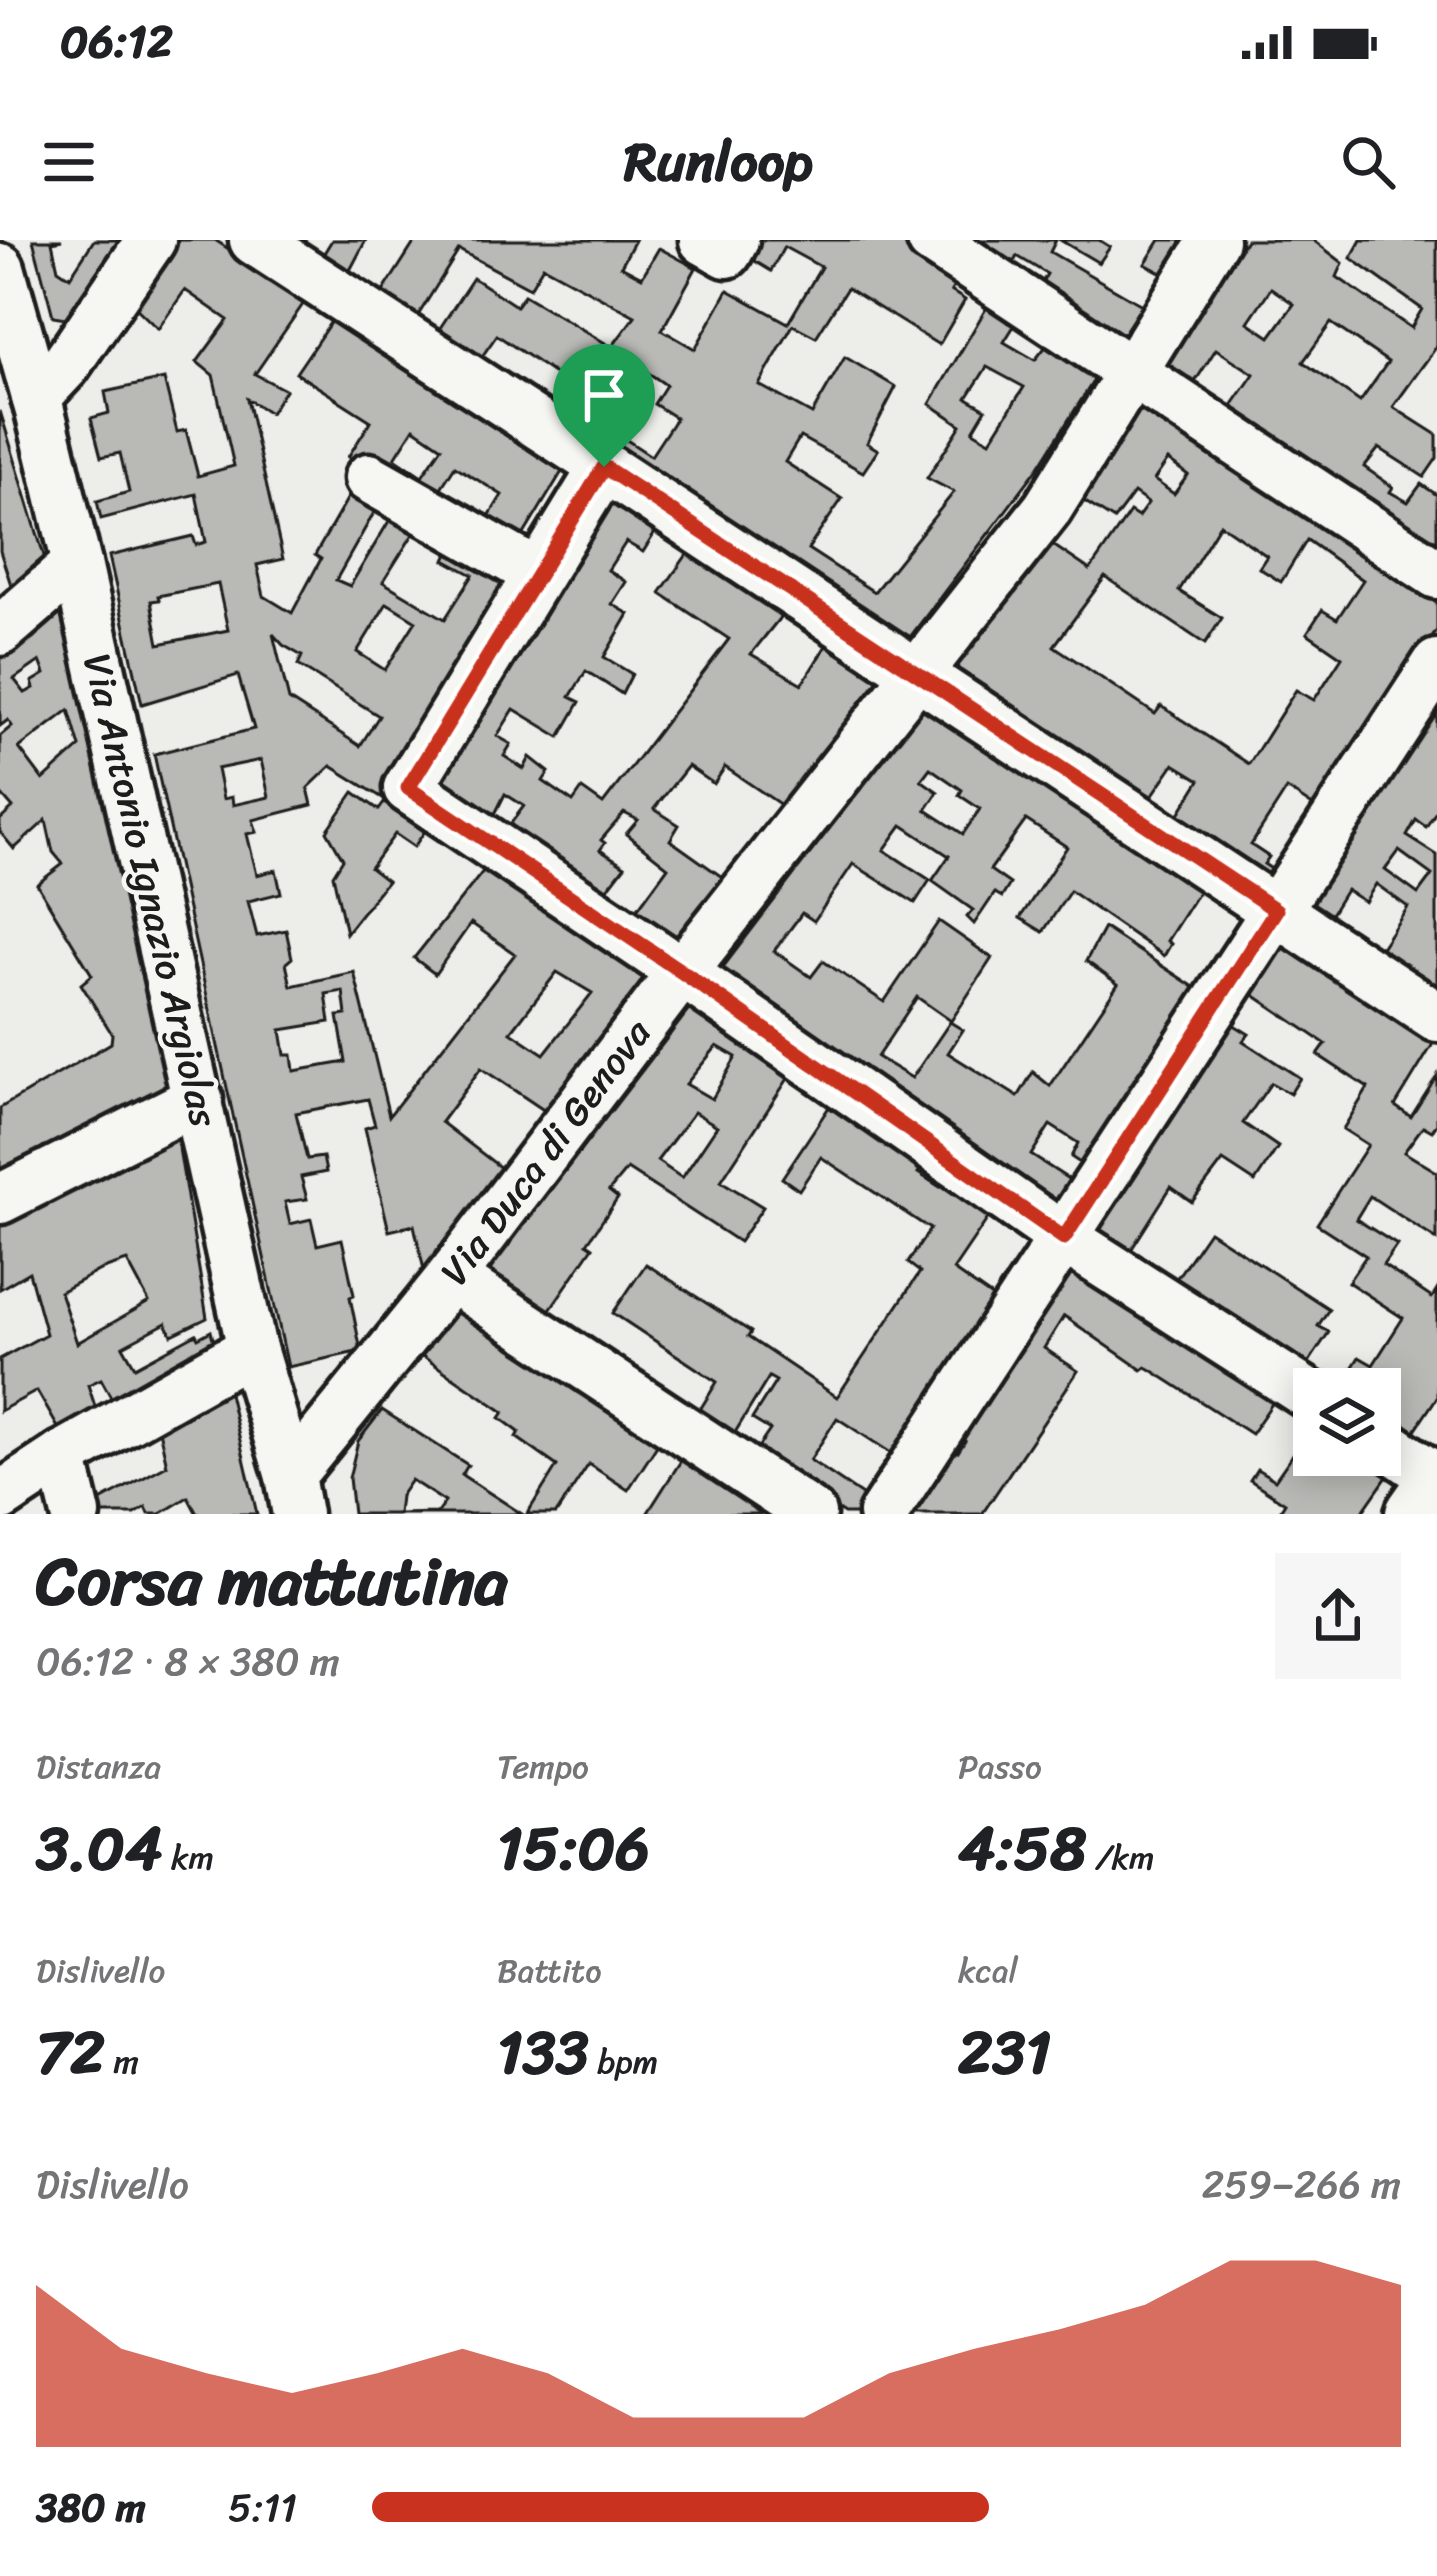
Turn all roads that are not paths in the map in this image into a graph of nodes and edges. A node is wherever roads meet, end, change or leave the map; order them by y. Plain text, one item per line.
1 (151, 240) edge
2 (254, 240) edge
3 (704, 240) edge
4 (734, 240) edge
5 (932, 240) edge
6 (1214, 240) edge
7 (0, 268) edge
8 (1132, 371) junction
9 (36, 397) junction
10 (604, 467) junction
11 (369, 478) dead end
12 (77, 564) junction
13 (538, 574) junction
14 (1437, 574) edge
15 (0, 632) edge
16 (1437, 664) edge
17 (915, 674) junction
18 (1276, 910) junction
19 (682, 972) junction
20 (1437, 1017) edge
21 (198, 1100) junction
22 (0, 1199) edge
23 (1064, 1238) junction
24 (451, 1276) junction
25 (253, 1348) junction
26 (1293, 1385) edge
27 (1401, 1455) edge
28 (62, 1456) junction
29 (1437, 1482) edge
30 (294, 1495) edge
31 (0, 1497) edge
32 (76, 1514) edge
33 (811, 1514) edge
34 (883, 1514) edge
35 (1416, 1514) edge

1 - 9 street
2 - 10 street
3 - 4 street
5 - 8 street
6 - 8 street, Via Duca di Genova
7 - 9 street, Via Antonio Ignazio Argiolas
8 - 14 street
8 - 17 street, Via Duca di Genova
9 - 12 street, Via Antonio Ignazio Argiolas
10 - 13 street
10 - 17 street
11 - 13 street
12 - 15 street
12 - 21 street, Via Antonio Ignazio Argiolas
13 - 19 street
16 - 18 street
17 - 18 street
17 - 19 street, Via Duca di Genova
18 - 20 street
18 - 23 street
19 - 23 street
19 - 24 street, Via Duca di Genova
21 - 22 street
21 - 25 street, Via Antonio Ignazio Argiolas
23 - 26 street
23 - 34 street
24 - 30 street, Via Duca di Genova
24 - 33 street
25 - 28 street
25 - 30 street, Via Antonio Ignazio Argiolas
27 - 29 street
28 - 31 street
28 - 32 street
29 - 35 street

